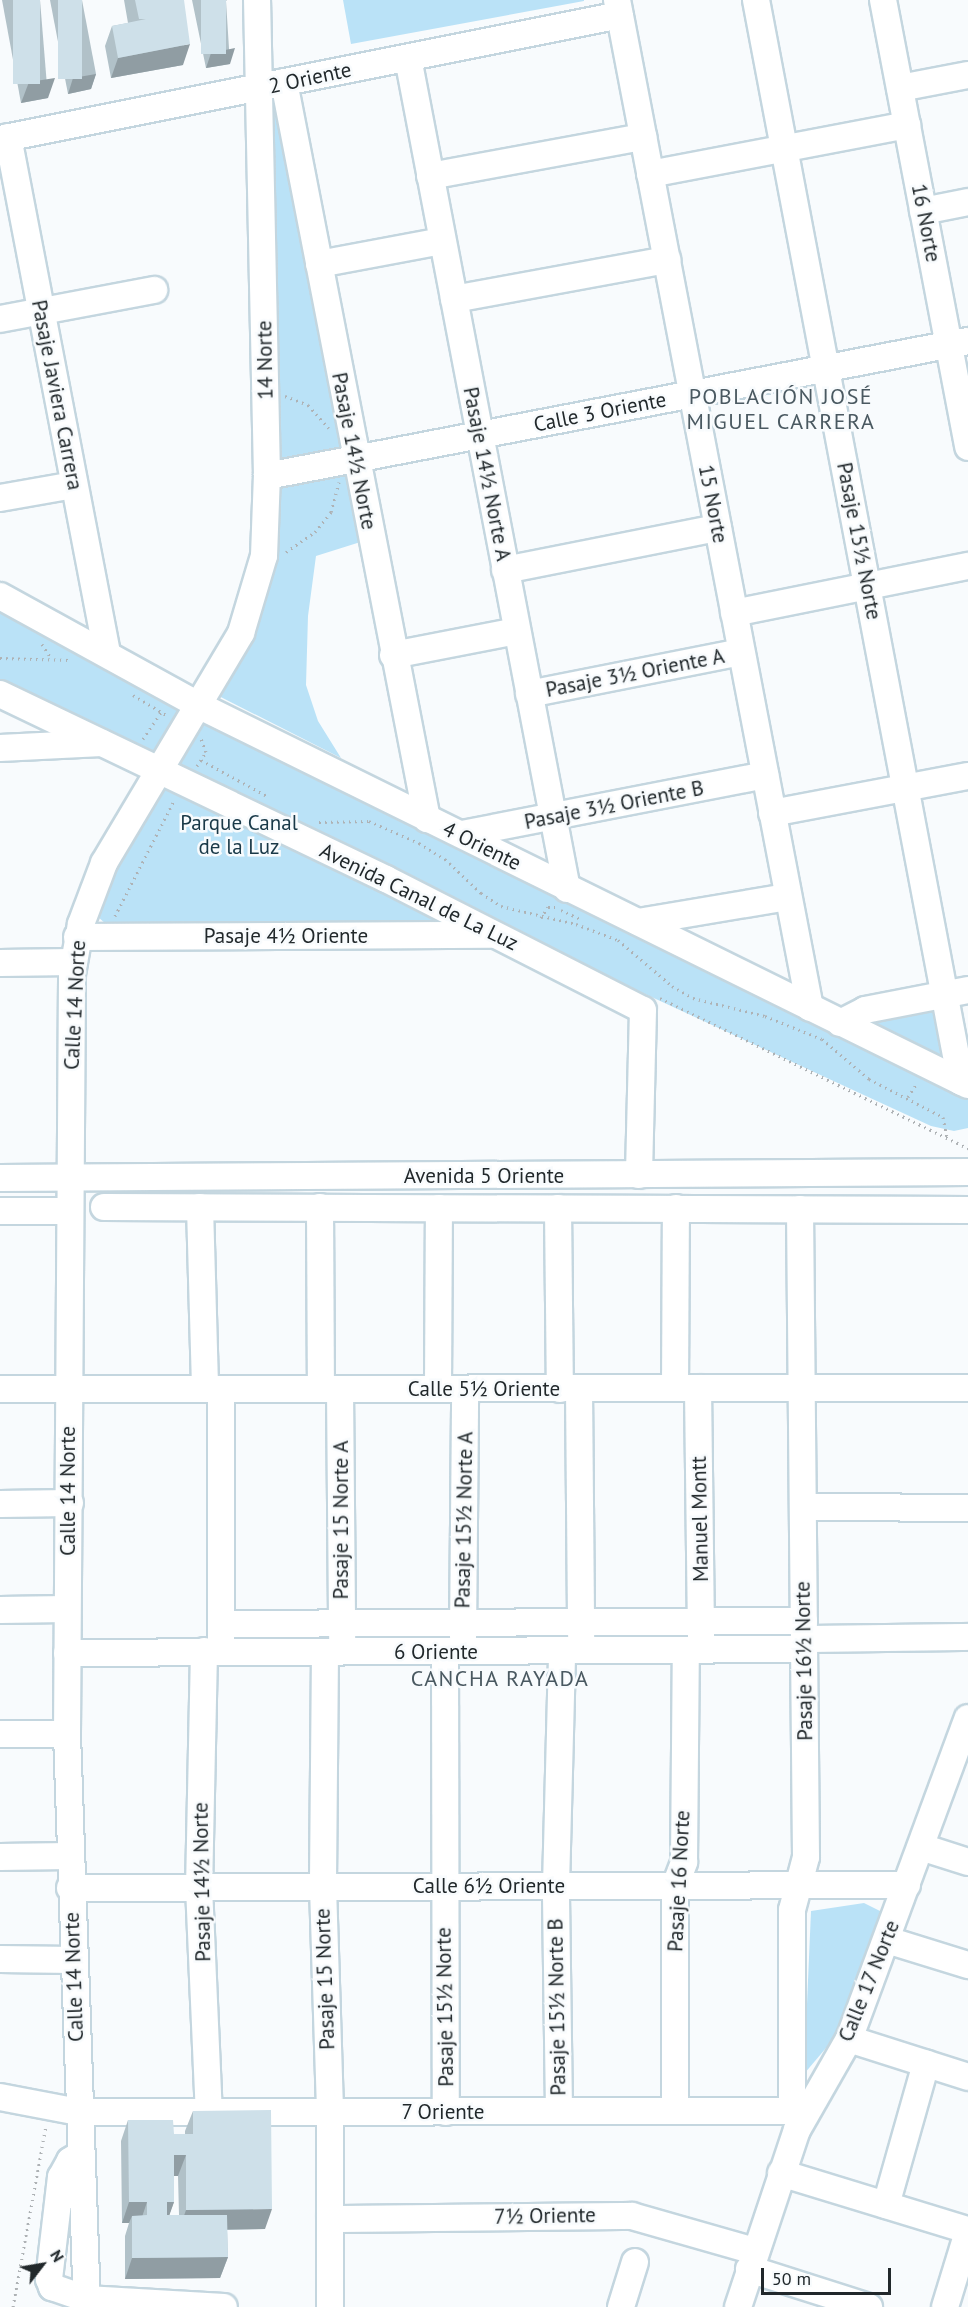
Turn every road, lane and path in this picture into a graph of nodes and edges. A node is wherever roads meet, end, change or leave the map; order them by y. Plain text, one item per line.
1 (257, 0) edge
2 (756, 0) edge
3 (884, 0) edge
4 (618, 8) edge
5 (408, 58) junction
6 (968, 75) edge
7 (284, 82) junction
8 (258, 88) junction
9 (900, 88) junction
10 (907, 125) junction
11 (643, 137) junction
12 (4, 138) edge
13 (784, 148) junction
14 (650, 174) junction
15 (430, 176) junction
16 (968, 202) edge
17 (923, 211) junction
18 (442, 241) junction
19 (667, 260) junction
20 (319, 264) junction
21 (154, 290) dead end
22 (454, 299) junction
23 (41, 311) junction
24 (0, 319) edge
25 (958, 343) edge
26 (826, 368) junction
27 (692, 394) junction
28 (265, 397) junction
29 (330, 430) dead end
30 (480, 435) junction
31 (968, 447) edge
32 (347, 461) junction
33 (267, 476) junction
34 (74, 485) junction
35 (0, 498) edge
36 (718, 528) junction
37 (264, 556) junction
38 (968, 566) edge
39 (505, 570) junction
40 (867, 586) junction
41 (0, 596) edge
42 (734, 613) junction
43 (517, 631) junction
44 (107, 652) junction
45 (741, 652) junction
46 (393, 655) junction
47 (0, 658) edge
48 (77, 664) dead end
49 (123, 689) dead end
50 (0, 694) edge
51 (529, 694) junction
52 (167, 702) junction
53 (193, 717) junction
54 (105, 743) junction
55 (0, 748) edge
56 (132, 755) junction
57 (201, 760) junction
58 (158, 770) junction
59 (765, 776) junction
60 (968, 776) edge
61 (186, 783) junction
62 (906, 788) junction
63 (268, 797) dead end
64 (772, 813) junction
65 (309, 817) dead end
66 (552, 817) junction
67 (427, 819) junction
68 (462, 834) junction
69 (567, 889) junction
70 (788, 897) junction
71 (638, 922) junction
72 (495, 935) junction
73 (107, 937) junction
74 (75, 950) junction
75 (0, 963) edge
76 (956, 992) edge
77 (810, 1008) junction
78 (840, 1023) junction
79 (965, 1084) edge
80 (947, 1138) dead end
81 (968, 1172) edge
82 (639, 1175) junction
83 (0, 1178) edge
84 (69, 1178) junction
85 (104, 1207) dead end
86 (200, 1207) junction
87 (320, 1207) junction
88 (439, 1208) junction
89 (558, 1208) junction
90 (676, 1208) junction
91 (800, 1209) junction
92 (968, 1210) edge
93 (0, 1211) edge
94 (69, 1211) junction
95 (213, 1388) junction
96 (687, 1388) junction
97 (802, 1388) junction
98 (968, 1388) edge
99 (0, 1389) edge
100 (68, 1389) junction
101 (330, 1389) junction
102 (438, 1389) junction
103 (465, 1389) junction
104 (570, 1389) junction
105 (69, 1503) junction
106 (0, 1504) edge
107 (803, 1507) junction
108 (968, 1508) edge
109 (66, 1609) junction
110 (0, 1610) edge
111 (462, 1622) junction
112 (701, 1622) junction
113 (342, 1623) junction
114 (581, 1623) junction
115 (221, 1624) junction
116 (804, 1636) junction
117 (968, 1638) edge
118 (454, 1651) junction
119 (572, 1651) junction
120 (693, 1651) junction
121 (213, 1652) junction
122 (334, 1652) junction
123 (67, 1653) junction
124 (968, 1718) edge
125 (0, 1734) edge
126 (67, 1734) junction
127 (962, 1754) edge
128 (921, 1847) junction
129 (69, 1856) junction
130 (0, 1857) edge
131 (968, 1862) edge
132 (556, 1886) junction
133 (675, 1886) junction
134 (798, 1886) junction
135 (907, 1886) junction
136 (199, 1887) junction
137 (323, 1887) junction
138 (443, 1887) junction
139 (70, 1888) junction
140 (887, 1940) junction
141 (0, 1959) edge
142 (73, 1960) junction
143 (968, 1965) edge
144 (849, 2039) junction
145 (926, 2064) junction
146 (968, 2078) edge
147 (0, 2097) edge
148 (49, 2106) junction
149 (558, 2111) junction
150 (675, 2111) junction
151 (799, 2111) junction
152 (80, 2112) junction
153 (209, 2112) junction
154 (330, 2112) junction
155 (446, 2112) junction
156 (81, 2154) junction
157 (780, 2173) junction
158 (886, 2205) junction
159 (330, 2219) junction
160 (968, 2231) edge
161 (752, 2260) junction
162 (635, 2262) dead end
163 (87, 2303) edge
164 (13, 2307) edge
165 (224, 2307) edge
166 (330, 2307) edge
167 (621, 2307) edge
168 (738, 2307) edge
169 (869, 2307) edge
170 (945, 2307) edge

1 - 8 street, 14 Norte
2 - 13 street, Pasaje 15½ Norte
3 - 9 street, 16 Norte
4 - 5 street, 2 Oriente
4 - 11 street, 15 Norte
5 - 7 street, 2 Oriente
5 - 15 street, Pasaje 14½ Norte A
6 - 9 street
7 - 8 street, 2 Oriente
7 - 20 street, Pasaje 14½ Norte
8 - 12 street, 2 Oriente
8 - 28 street, 14 Norte
9 - 10 street, 16 Norte
10 - 13 street
10 - 17 street, 16 Norte
11 - 14 street, 15 Norte
11 - 15 street
12 - 23 street, Pasaje Javiera Carrera
13 - 14 street
13 - 26 street, Pasaje 15½ Norte
14 - 19 street, 15 Norte
15 - 18 street, Pasaje 14½ Norte A
16 - 17 street
17 - 25 street, 16 Norte
18 - 20 street
18 - 22 street, Pasaje 14½ Norte A
19 - 22 street
19 - 27 street, 15 Norte
20 - 32 street, Pasaje 14½ Norte
21 - 23 street
22 - 30 street, Pasaje 14½ Norte A
23 - 24 street
23 - 34 street, Pasaje Javiera Carrera
25 - 26 street, Calle 3 Oriente
25 - 31 street, 16 Norte
26 - 27 street, Calle 3 Oriente
26 - 40 street, Pasaje 15½ Norte
27 - 30 street, Calle 3 Oriente
27 - 36 street, 15 Norte
28 - 29 path
28 - 33 street, 14 Norte
30 - 32 street, Calle 3 Oriente
30 - 39 street, Pasaje 14½ Norte A
32 - 33 street, Calle 3 Oriente
32 - 37 path
32 - 46 street, Pasaje 14½ Norte
33 - 37 street, 14 Norte
34 - 35 street
34 - 44 street, Pasaje Javiera Carrera
36 - 39 street
36 - 42 street, 15 Norte
37 - 53 street, 14 Norte
38 - 40 street
39 - 43 street, Pasaje 14½ Norte A
40 - 42 street
40 - 62 street, Pasaje 15½ Norte
41 - 44 street, 4 Oriente
42 - 45 street, 15 Norte
43 - 46 street
43 - 51 street, Pasaje 14½ Norte A
44 - 52 street, 4 Oriente
45 - 51 street, Pasaje 3½ Oriente A
45 - 59 street, 15 Norte
46 - 67 street, Pasaje 14½ Norte
47 - 48 path
49 - 52 path
50 - 54 street, Avenida Canal de La Luz
51 - 66 street, Pasaje 14½ Norte A
52 - 53 street, 4 Oriente
52 - 53 path
52 - 56 path
53 - 57 path
53 - 58 street, Calle 14 Norte
53 - 67 street, 4 Oriente
54 - 55 street
54 - 56 street, Avenida Canal de La Luz
56 - 58 street, Avenida Canal de La Luz
57 - 61 path
57 - 63 path
58 - 61 street, Avenida Canal de La Luz
58 - 74 street, Calle 14 Norte
59 - 64 street, 15 Norte
59 - 66 street, Pasaje 3½ Oriente B
60 - 62 street
61 - 72 street, Avenida Canal de La Luz
61 - 73 path
62 - 64 street
62 - 76 street, Pasaje 15½ Norte
64 - 70 street, 15 Norte
65 - 80 path
66 - 68 street, Pasaje 3½ Oriente B
66 - 69 street, Pasaje 14½ Norte A
67 - 68 street, 4 Oriente
68 - 69 street, 4 Oriente
69 - 71 street, 4 Oriente
70 - 71 street
70 - 77 street, 15 Norte
71 - 77 street, 4 Oriente
72 - 73 street, Pasaje 4½ Oriente
72 - 82 street, Avenida Canal de La Luz
73 - 74 street, Pasaje 4½ Oriente
74 - 75 street, Pasaje 4½ Oriente
74 - 84 street, Calle 14 Norte
76 - 78 street
76 - 79 street, Pasaje 15½ Norte
77 - 78 street, 4 Oriente
78 - 79 street, 4 Oriente
81 - 82 street, Avenida 5 Oriente
82 - 84 street, Avenida 5 Oriente
83 - 84 street, Avenida 5 Oriente
84 - 94 street, Calle 14 Norte
85 - 86 street
86 - 87 street
86 - 95 street, Pasaje 14½ Norte
87 - 88 street
87 - 101 street, Pasaje 15 Norte A
88 - 89 street
88 - 102 street
89 - 90 street
89 - 104 street, Pasaje 15½ Norte B
90 - 91 street
90 - 96 street, Manuel Montt
91 - 92 street
91 - 97 street, Pasaje 16½ Norte
93 - 94 street
94 - 100 street, Calle 14 Norte
95 - 100 street, Calle 5½ Oriente
95 - 101 street, Calle 5½ Oriente
95 - 115 street, Pasaje 14½ Norte
96 - 97 street, Calle 5½ Oriente
96 - 104 street, Calle 5½ Oriente
96 - 112 street, Manuel Montt
97 - 98 street, Calle 5½ Oriente
97 - 107 street, Pasaje 16½ Norte
99 - 100 street, Calle 5½ Oriente
100 - 105 street, Calle 14 Norte
101 - 102 street, Calle 5½ Oriente
101 - 113 street, Pasaje 15 Norte A
102 - 103 street, Calle 5½ Oriente
103 - 104 street, Calle 5½ Oriente
103 - 111 street, Pasaje 15½ Norte A
104 - 114 street, Pasaje 15½ Norte B
105 - 106 street
105 - 109 street, Calle 14 Norte
107 - 108 street
107 - 116 street, Pasaje 16½ Norte
109 - 110 street
109 - 123 street, Calle 14 Norte
111 - 113 street, 6 Oriente
111 - 114 street, 6 Oriente
111 - 118 street, Pasaje 15½ Norte A
112 - 114 street, 6 Oriente
112 - 116 street, 6 Oriente
112 - 120 street, Manuel Montt
113 - 115 street, 6 Oriente
113 - 122 street, Pasaje 15 Norte A
114 - 119 street, Pasaje 15½ Norte B
115 - 121 street, Pasaje 14½ Norte
116 - 117 street, 6 Oriente
116 - 120 street, 6 Oriente
116 - 134 street, Pasaje 16½ Norte
118 - 119 street, 6 Oriente
118 - 122 street, 6 Oriente
118 - 138 street, Pasaje 15½ Norte
119 - 120 street, 6 Oriente
119 - 132 street, Pasaje 15½ Norte B
120 - 133 street, Pasaje 16 Norte
121 - 122 street, 6 Oriente
121 - 123 street, 6 Oriente
121 - 136 street, Pasaje 14½ Norte
122 - 137 street, Pasaje 15 Norte
123 - 126 street, Calle 14 Norte
124 - 127 street, Calle 17 Norte
125 - 126 street
126 - 129 street, Calle 14 Norte
127 - 128 street, Calle 17 Norte
128 - 131 street
128 - 135 street, Calle 17 Norte
129 - 130 street
129 - 139 street, Calle 14 Norte
132 - 133 street, Calle 6½ Oriente
132 - 138 street, Calle 6½ Oriente
132 - 149 street, Pasaje 15½ Norte B
133 - 134 street, Calle 6½ Oriente
133 - 150 street, Pasaje 16 Norte
134 - 135 street, Calle 6½ Oriente
134 - 151 street, Pasaje 16½ Norte
135 - 140 street, Calle 17 Norte
136 - 137 street, Calle 6½ Oriente
136 - 139 street, Calle 6½ Oriente
136 - 153 street, Pasaje 14½ Norte
137 - 138 street, Calle 6½ Oriente
137 - 154 street, Pasaje 15 Norte
138 - 155 street, Pasaje 15½ Norte
139 - 142 street, Calle 14 Norte
140 - 143 street
140 - 144 street, Calle 17 Norte
141 - 142 street
142 - 152 street, Calle 14 Norte
144 - 145 street
144 - 151 street, Calle 17 Norte
145 - 146 street
145 - 158 street
147 - 148 street, 7 Oriente
148 - 152 street, 7 Oriente
148 - 164 path
149 - 150 street, 7 Oriente
149 - 155 street, 7 Oriente
150 - 151 street, 7 Oriente
151 - 157 street, Calle 17 Norte
152 - 153 street, 7 Oriente
152 - 156 street, Calle 14 Norte
153 - 154 street, 7 Oriente
154 - 155 street, 7 Oriente
154 - 159 street, Pasaje 15 Norte
156 - 163 street, Calle 14 Norte
156 - 163 street
157 - 158 street
157 - 161 street, Calle 17 Norte
158 - 160 street
159 - 161 street, 7½ Oriente
159 - 166 street, Pasaje 15 Norte
160 - 170 street
161 - 168 street, Calle 17 Norte
161 - 169 street, 7½ Oriente
162 - 167 street
163 - 165 street

